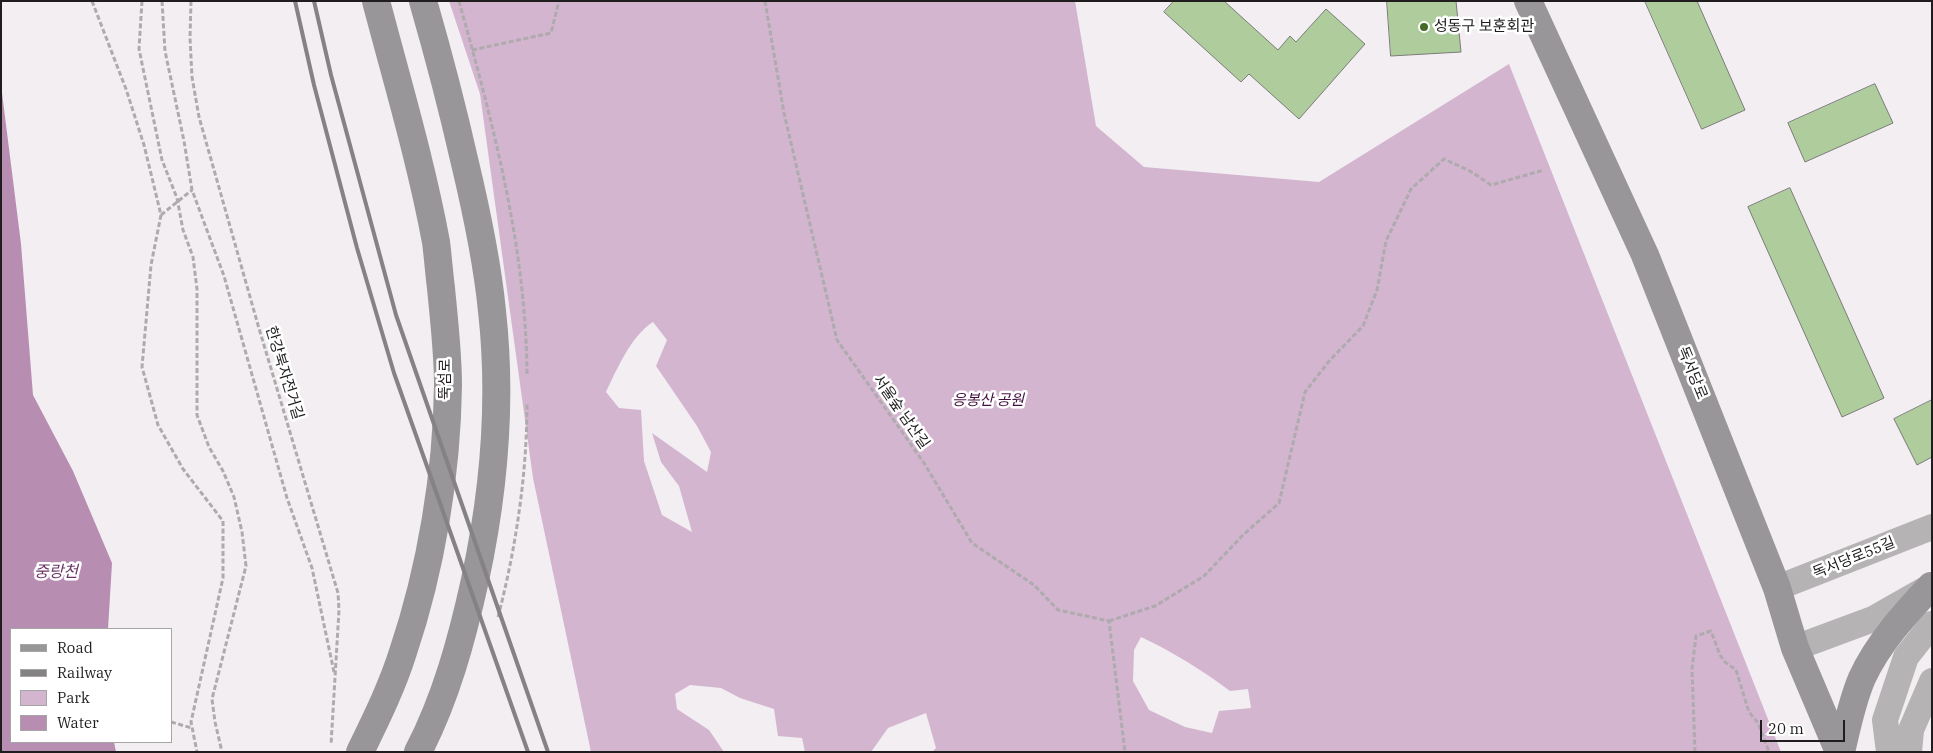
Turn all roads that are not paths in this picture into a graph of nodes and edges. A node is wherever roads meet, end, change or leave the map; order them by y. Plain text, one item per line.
1 (376, 1) edge
2 (423, 1) edge
3 (1528, 1) edge
4 (1932, 527) edge
5 (1931, 586) edge
6 (1777, 588) junction
7 (1932, 624) edge
8 (1796, 648) junction
9 (1932, 681) edge
10 (360, 752) edge
11 (418, 752) edge
12 (1840, 752) edge
13 (1889, 752) edge
14 (1909, 752) edge

1 - 10 main road, 뚝섬로
2 - 11 main road
3 - 6 main road, 독서당로
4 - 6 street, 독서당로55길
5 - 8 street
5 - 12 main road
6 - 8 main road, 독서당로
7 - 13 street
8 - 12 main road, 독서당로
9 - 14 street

